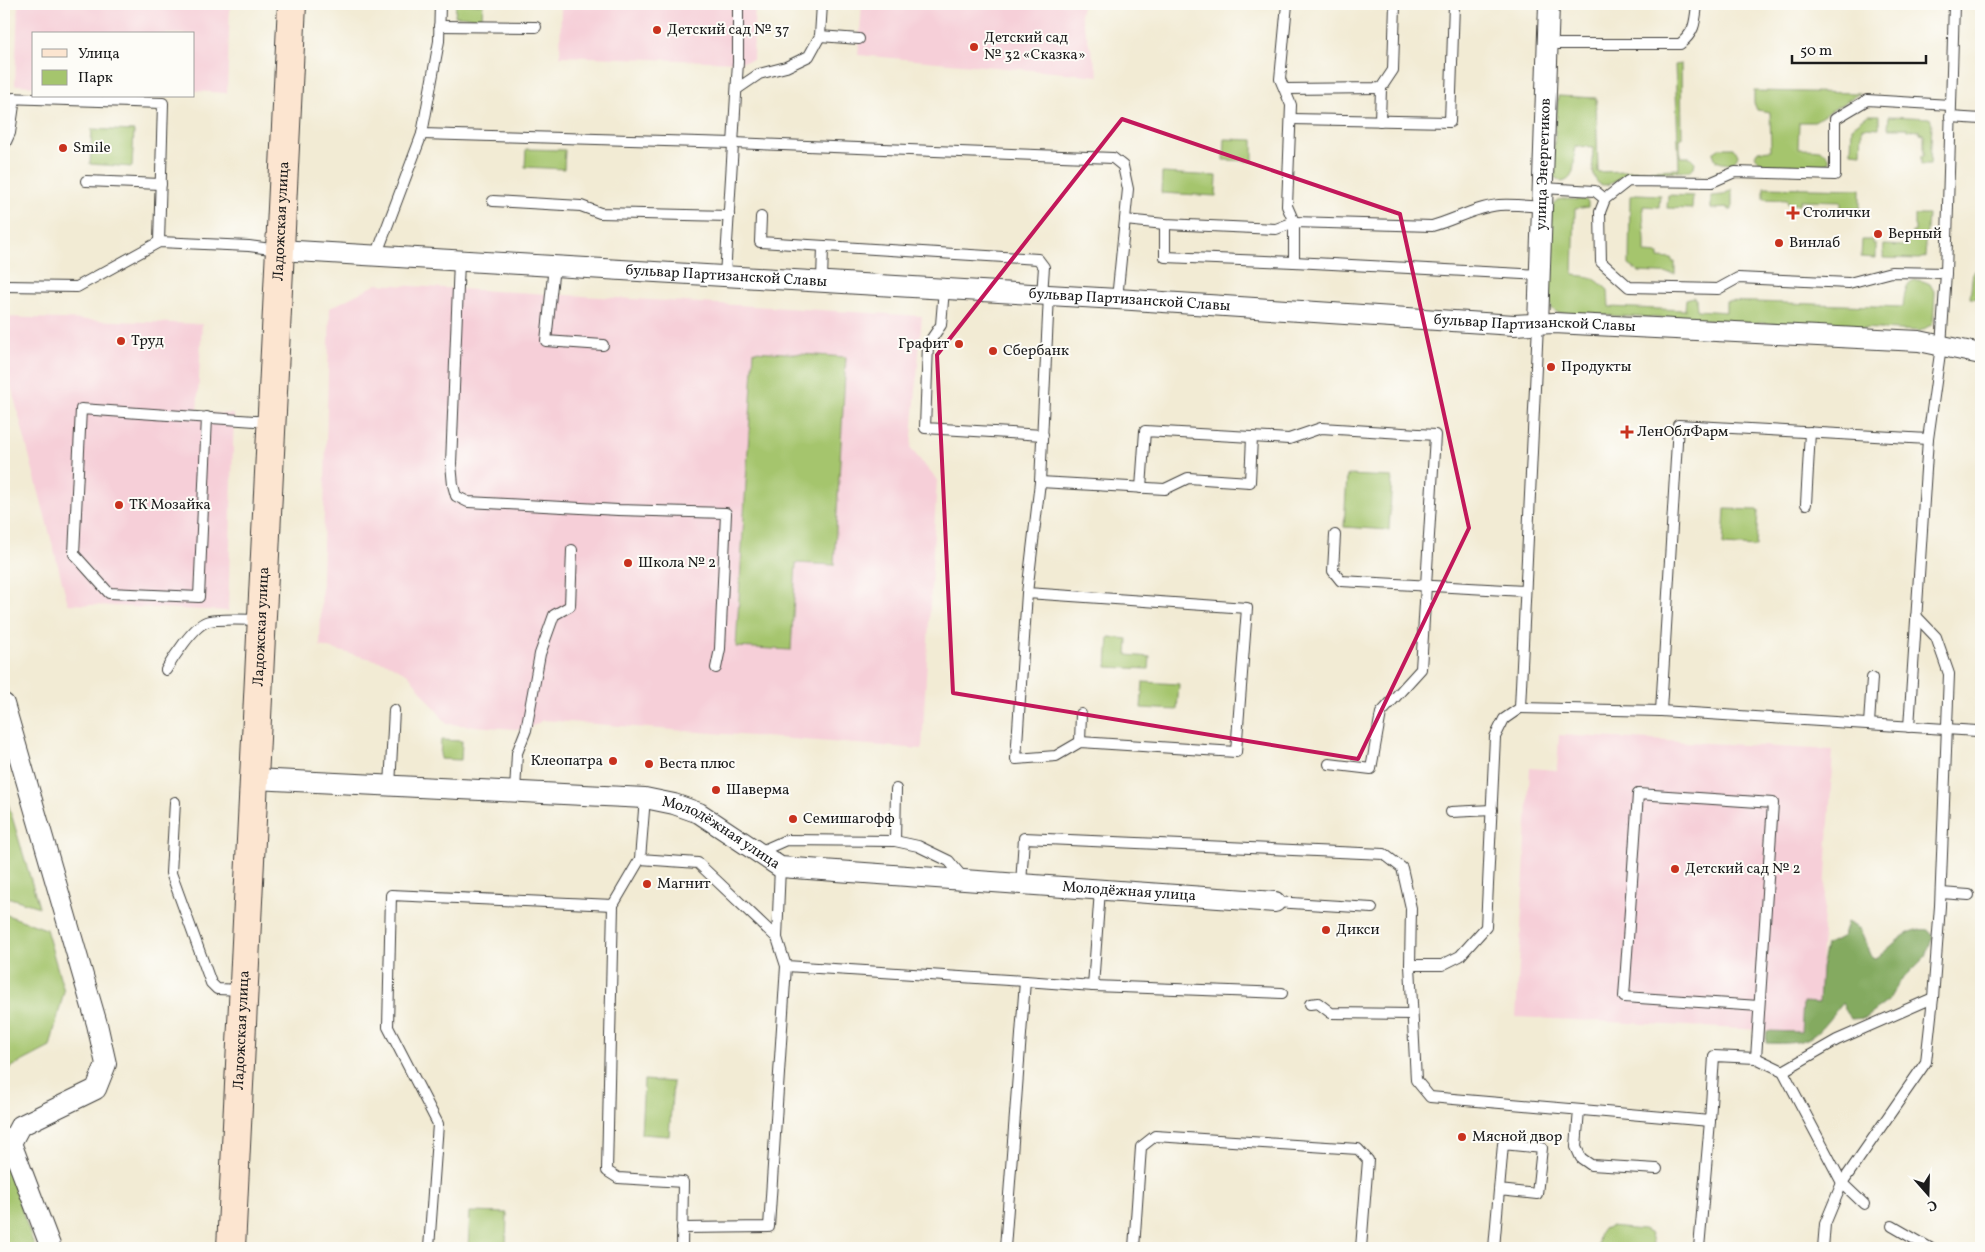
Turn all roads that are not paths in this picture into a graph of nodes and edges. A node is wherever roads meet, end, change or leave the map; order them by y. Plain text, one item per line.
1 (292, 4) edge
2 (440, 4) edge
3 (738, 4) edge
4 (822, 4) edge
5 (1287, 4) edge
6 (1395, 4) edge
7 (1454, 4) edge
8 (1549, 4) edge
9 (1697, 4) edge
10 (1954, 4) edge
11 (439, 26) junction
12 (536, 28) dead end
13 (820, 36) junction
14 (859, 39) dead end
15 (1548, 44) junction
16 (1381, 88) junction
17 (736, 89) junction
18 (1285, 89) junction
19 (4, 98) edge
20 (15, 98) junction
21 (1950, 105) junction
22 (1950, 117) junction
23 (1291, 119) junction
24 (1981, 119) edge
25 (1380, 121) junction
26 (422, 134) junction
27 (733, 143) junction
28 (4, 146) edge
29 (86, 181) dead end
30 (161, 184) junction
31 (1543, 198) junction
32 (1605, 198) junction
33 (493, 201) dead end
34 (729, 216) junction
35 (761, 217) dead end
36 (1125, 220) junction
37 (1294, 222) junction
38 (1165, 224) junction
39 (159, 242) junction
40 (823, 246) junction
41 (279, 250) junction
42 (376, 256) junction
43 (459, 261) junction
44 (1294, 262) junction
45 (554, 266) junction
46 (1946, 273) junction
47 (1540, 275) junction
48 (725, 276) junction
49 (822, 282) junction
50 (4, 286) edge
51 (944, 289) junction
52 (1046, 295) junction
53 (1117, 299) junction
54 (1538, 324) junction
55 (603, 346) dead end
56 (1941, 346) junction
57 (1981, 354) edge
58 (207, 417) junction
59 (271, 422) junction
60 (1810, 432) junction
61 (1043, 435) junction
62 (1252, 437) junction
63 (1928, 440) junction
64 (1040, 482) junction
65 (1141, 488) junction
66 (1806, 504) dead end
67 (1335, 535) dead end
68 (572, 550) dead end
69 (1426, 586) junction
70 (1524, 591) junction
71 (1027, 593) junction
72 (1916, 616) junction
73 (262, 620) junction
74 (716, 668) dead end
75 (166, 670) dead end
76 (1872, 678) dead end
77 (4, 704) edge
78 (1520, 708) junction
79 (394, 710) dead end
80 (1661, 711) junction
81 (1081, 714) dead end
82 (1869, 724) junction
83 (1909, 727) junction
84 (1948, 729) junction
85 (1977, 731) dead end
86 (1080, 742) junction
87 (1329, 764) dead end
88 (254, 780) junction
89 (390, 786) junction
90 (896, 789) dead end
91 (515, 792) junction
92 (645, 798) junction
93 (175, 802) dead end
94 (1492, 810) junction
95 (1451, 812) dead end
96 (895, 841) junction
97 (759, 852) junction
98 (640, 859) junction
99 (780, 867) junction
100 (964, 880) junction
101 (1021, 884) junction
102 (1100, 890) junction
103 (1941, 893) junction
104 (1969, 895) dead end
105 (1275, 902) joint
106 (613, 905) junction
107 (1372, 908) dead end
108 (777, 938) junction
109 (1410, 965) junction
110 (786, 966) junction
111 (1025, 981) junction
112 (1093, 986) junction
113 (244, 990) junction
114 (1282, 993) dead end
115 (1933, 998) junction
116 (1310, 1004) dead end
117 (1759, 1006) junction
118 (1412, 1014) junction
119 (1756, 1058) junction
120 (1783, 1072) junction
121 (1579, 1110) junction
122 (1710, 1121) junction
123 (1657, 1169) dead end
124 (1842, 1183) junction
125 (1499, 1190) junction
126 (1864, 1204) dead end
127 (1892, 1226) dead end
128 (682, 1228) junction
129 (50, 1248) edge
130 (231, 1248) edge
131 (429, 1248) edge
132 (682, 1248) edge
133 (1005, 1248) edge
134 (1134, 1248) edge
135 (1362, 1248) edge
136 (1494, 1248) edge
137 (1699, 1248) edge
138 (1823, 1248) edge
139 (1930, 1248) edge

1 - 41 street, Ладожская улица
2 - 11 lane
3 - 17 lane
4 - 13 lane
5 - 18 lane
6 - 16 lane
7 - 25 lane
8 - 15 street, улица Энергетиков
9 - 15 lane
10 - 21 lane
11 - 12 lane
11 - 26 lane
13 - 14 lane
13 - 17 lane
15 - 31 street, улица Энергетиков
16 - 18 lane
16 - 25 lane
17 - 27 lane
18 - 23 lane
19 - 20 lane
20 - 28 lane
20 - 30 lane
21 - 22 lane
21 - 32 lane
22 - 24 lane
22 - 46 lane
23 - 25 lane
23 - 37 lane
26 - 27 lane
26 - 42 lane
27 - 34 lane
27 - 36 lane
29 - 30 lane
30 - 39 lane
31 - 32 lane
31 - 37 lane
31 - 47 street, улица Энергетиков
32 - 46 lane
33 - 34 lane
34 - 48 lane
35 - 40 lane
36 - 38 lane
36 - 53 lane
37 - 38 lane
37 - 44 lane
38 - 44 lane
39 - 41 lane
39 - 50 lane
40 - 49 lane
40 - 52 lane
41 - 42 street, бульвар Партизанской Славы
41 - 59 street, Ладожская улица
42 - 43 street, бульвар Партизанской Славы
43 - 45 street, бульвар Партизанской Славы
43 - 74 lane
44 - 47 lane
45 - 48 street, бульвар Партизанской Славы
45 - 55 lane
46 - 56 lane
47 - 54 street, улица Энергетиков
48 - 49 street, бульвар Партизанской Славы
49 - 51 street, бульвар Партизанской Славы
51 - 52 street, бульвар Партизанской Славы
51 - 61 lane
52 - 53 street, бульвар Партизанской Славы
52 - 61 lane
53 - 54 street, бульвар Партизанской Славы
54 - 56 street, бульвар Партизанской Славы
54 - 70 lane
56 - 57 street, бульвар Партизанской Славы
56 - 63 lane
58 - 58 lane
58 - 59 lane
59 - 73 street, Ладожская улица
60 - 63 lane
60 - 66 lane
60 - 80 lane
61 - 64 lane
62 - 65 lane
62 - 65 lane
62 - 69 lane
63 - 72 lane
64 - 65 lane
64 - 71 lane
67 - 69 lane
68 - 91 lane
69 - 70 lane
69 - 87 lane
70 - 78 lane
71 - 86 lane
71 - 86 lane
72 - 83 lane
72 - 84 lane
73 - 75 lane
73 - 88 street, Ладожская улица
76 - 82 lane
77 - 129 street
78 - 80 lane
78 - 94 lane
79 - 89 lane
80 - 82 lane
81 - 86 lane
82 - 83 lane
83 - 84 lane
84 - 85 lane
84 - 103 lane
88 - 89 street, Молодёжная улица
88 - 113 street, Ладожская улица
89 - 91 street, Молодёжная улица
90 - 96 lane
91 - 92 street, Молодёжная улица
92 - 97 street, Молодёжная улица
92 - 98 lane
93 - 113 lane
94 - 95 lane
94 - 109 lane
96 - 97 lane
96 - 100 lane
97 - 99 street, Молодёжная улица
98 - 106 lane
98 - 108 lane
99 - 100 street, Молодёжная улица
99 - 108 lane
100 - 101 street, Молодёжная улица
101 - 102 street, Молодёжная улица
101 - 109 lane
102 - 105 street, Молодёжная улица
102 - 112 lane
103 - 104 lane
103 - 115 lane
105 - 107 lane
106 - 128 lane
106 - 131 lane
108 - 110 lane
109 - 118 lane
110 - 111 lane
110 - 128 lane
111 - 112 lane
111 - 133 lane
112 - 114 lane
113 - 130 street, Ладожская улица
115 - 120 lane
115 - 124 lane
116 - 118 lane
117 - 117 lane
117 - 119 lane
118 - 121 lane
119 - 120 lane
119 - 122 lane
120 - 124 lane
121 - 122 lane
121 - 123 lane
122 - 137 lane
124 - 126 lane
124 - 138 lane
125 - 125 lane
125 - 136 lane
127 - 139 lane
128 - 132 lane
134 - 135 lane

